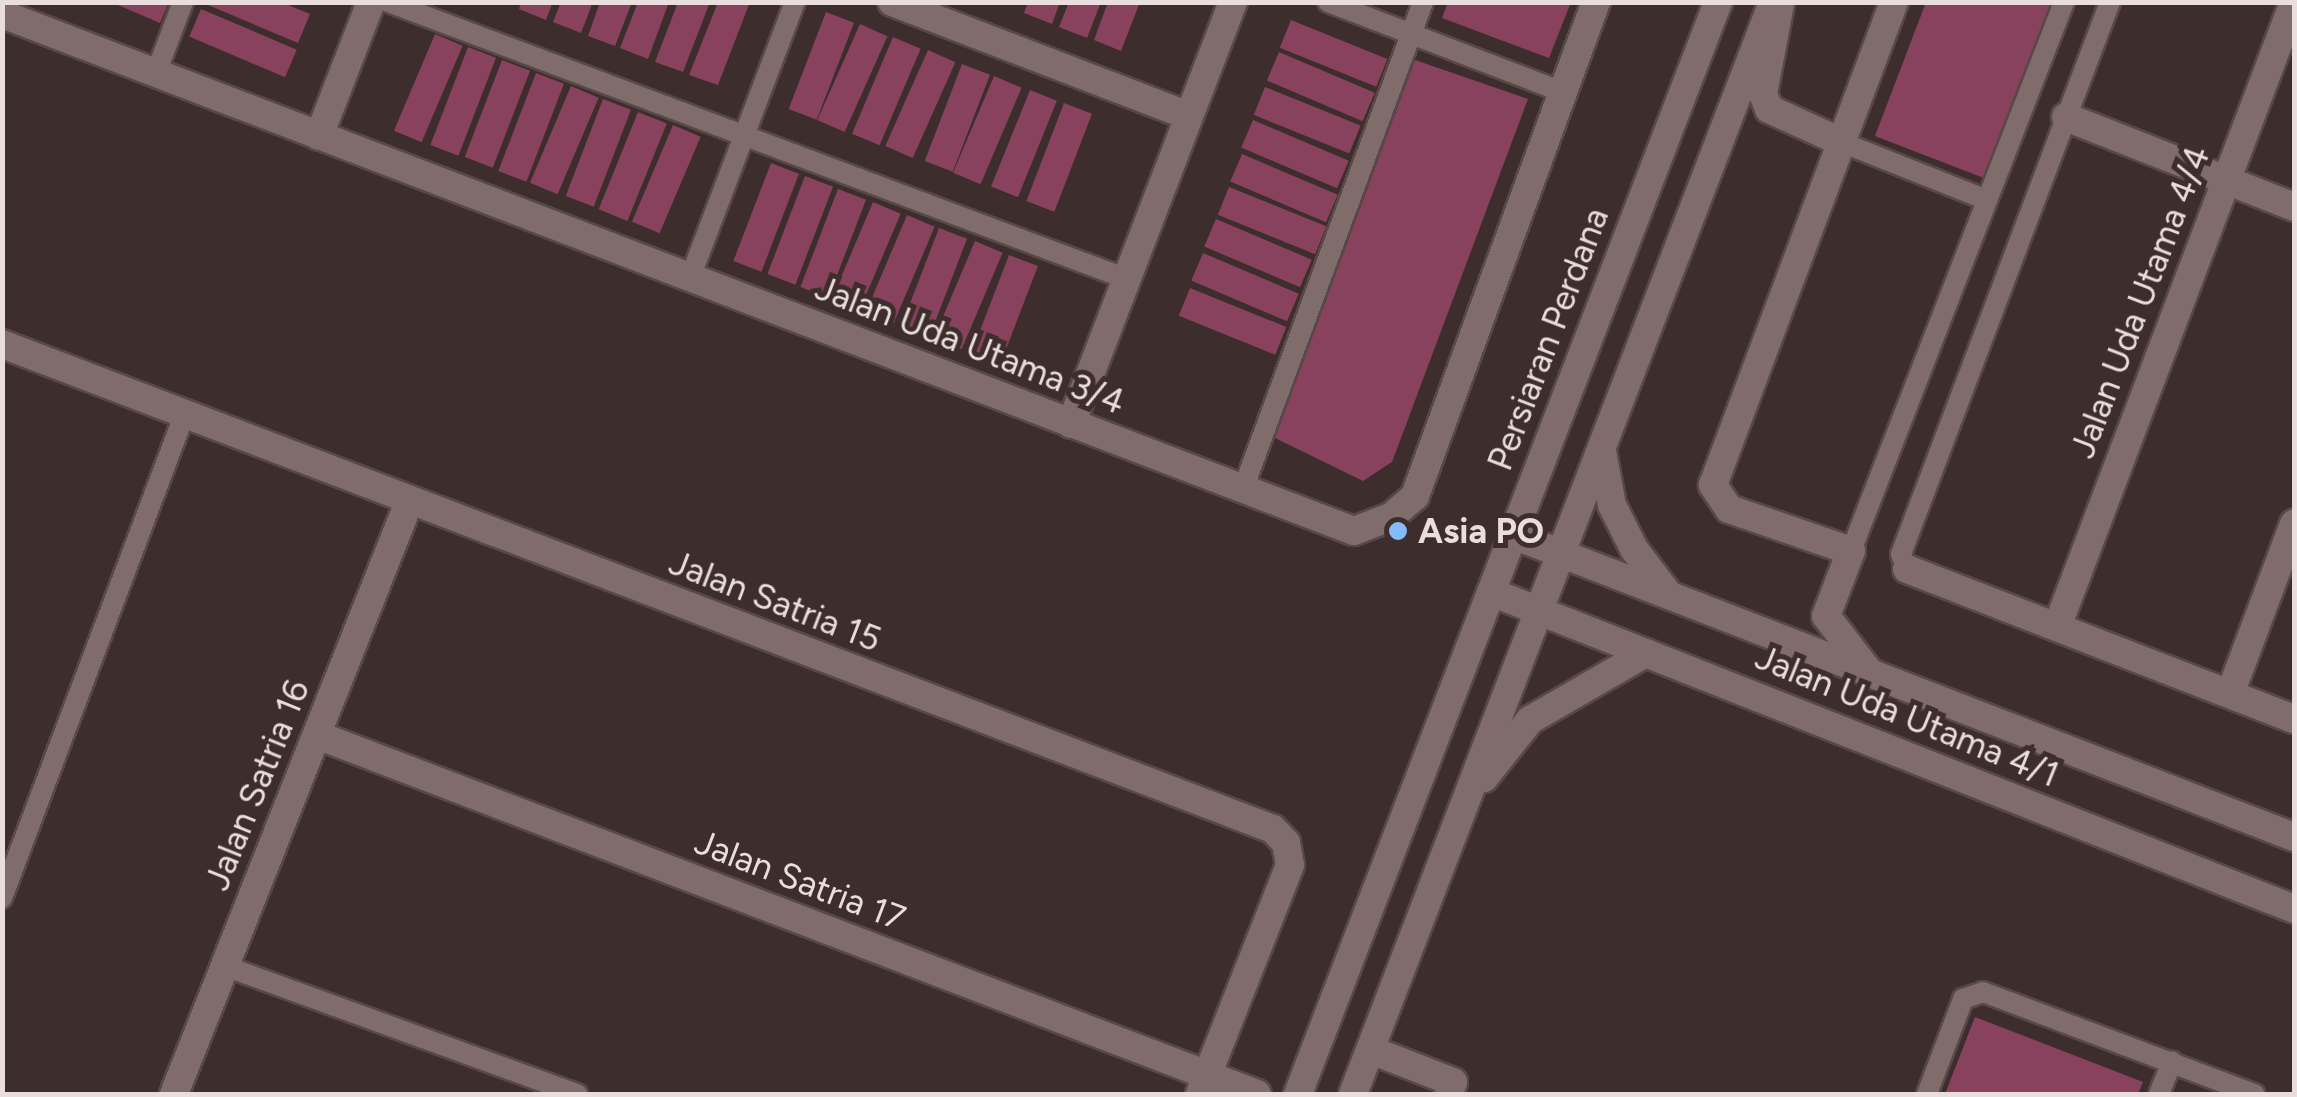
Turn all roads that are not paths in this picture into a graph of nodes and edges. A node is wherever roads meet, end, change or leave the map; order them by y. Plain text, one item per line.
1 (183, 2) edge
2 (370, 2) edge
3 (388, 2) edge
4 (796, 2) edge
5 (892, 2) edge
6 (1233, 2) edge
7 (1328, 2) edge
8 (1423, 2) edge
9 (1596, 2) edge
10 (1718, 2) edge
11 (1777, 2) edge
12 (1894, 2) edge
13 (2064, 2) edge
14 (2110, 2) edge
15 (2294, 2) edge
16 (8, 11) edge
17 (1412, 35) junction
18 (156, 73) junction
19 (1562, 92) junction
20 (1190, 116) junction
21 (2066, 117) junction
22 (319, 136) junction
23 (744, 136) junction
24 (1841, 142) junction
25 (2227, 179) junction
26 (1987, 200) junction
27 (2294, 207) edge
28 (690, 278) junction
29 (1127, 278) junction
30 (2, 344) edge
31 (185, 413) junction
32 (1072, 424) junction
33 (1602, 449) junction
34 (1243, 489) junction
35 (409, 502) junction
36 (2294, 524) edge
37 (1513, 534) junction
38 (1851, 550) junction
39 (1562, 553) junction
40 (1907, 570) joint
41 (1491, 592) junction
42 (1669, 595) junction
43 (1539, 611) junction
44 (2057, 627) junction
45 (1646, 653) junction
46 (1870, 673) junction
47 (2230, 694) junction
48 (2294, 719) edge
49 (316, 735) junction
50 (1467, 799) junction
51 (2294, 837) edge
52 (2, 898) edge
53 (2294, 909) edge
54 (226, 966) junction
55 (1371, 1050) junction
56 (2172, 1062) junction
57 (1204, 1085) edge
58 (2212, 1087) edge
59 (174, 1094) edge
60 (577, 1094) edge
61 (1257, 1094) edge
62 (1298, 1094) edge
63 (1353, 1094) edge
64 (1448, 1094) edge
65 (1927, 1094) edge
66 (2160, 1094) edge
67 (2254, 1094) edge

1 - 18 lane
2 - 22 street
3 - 23 lane
4 - 23 lane
5 - 20 street
6 - 20 street
7 - 17 lane
8 - 17 lane
9 - 19 street, Jalan Uda Utama 3/4
10 - 37 street, Persiaran Perdana
11 - 24 street
11 - 33 street
12 - 24 street
13 - 26 lane
14 - 21 lane
15 - 25 street, Jalan Uda Utama 4/4
16 - 18 street, Jalan Uda Utama 3/4
17 - 19 lane
17 - 34 lane
18 - 22 street, Jalan Uda Utama 3/4
19 - 34 street, Jalan Uda Utama 3/4
20 - 29 street
21 - 25 street
21 - 40 lane
22 - 28 street, Jalan Uda Utama 3/4
23 - 28 lane
23 - 29 lane
24 - 26 lane
24 - 38 street
25 - 27 street
25 - 44 street, Jalan Uda Utama 4/4
26 - 38 lane
28 - 32 street, Jalan Uda Utama 3/4
29 - 32 street
30 - 31 street, Jalan Satria 15
31 - 35 street, Jalan Satria 15
31 - 52 lane
32 - 34 street, Jalan Uda Utama 3/4
33 - 39 street
33 - 42 street
35 - 49 street, Jalan Satria 16
35 - 57 street, Jalan Satria 15
36 - 47 street
37 - 39 street, Jalan Uda Utama 4/1
37 - 41 street, Persiaran Perdana
38 - 46 street, Jalan Uda Utama 4/1
39 - 42 street, Jalan Uda Utama 4/1
39 - 43 street
40 - 44 street
41 - 43 street, Jalan Uda Utama 4/1
41 - 62 street, Persiaran Perdana
42 - 46 street, Jalan Uda Utama 4/1
43 - 45 street, Jalan Uda Utama 4/1
43 - 50 street
44 - 47 street
45 - 50 street
45 - 53 street, Jalan Uda Utama 4/1
46 - 51 street, Jalan Uda Utama 4/1
47 - 48 street
49 - 54 street, Jalan Satria 16
49 - 57 street, Jalan Satria 17
50 - 55 street
54 - 59 street, Jalan Satria 16
54 - 60 lane
55 - 63 street
55 - 64 street
56 - 58 lane
56 - 65 lane
56 - 66 lane
57 - 61 street, Jalan Satria 17
58 - 67 lane

